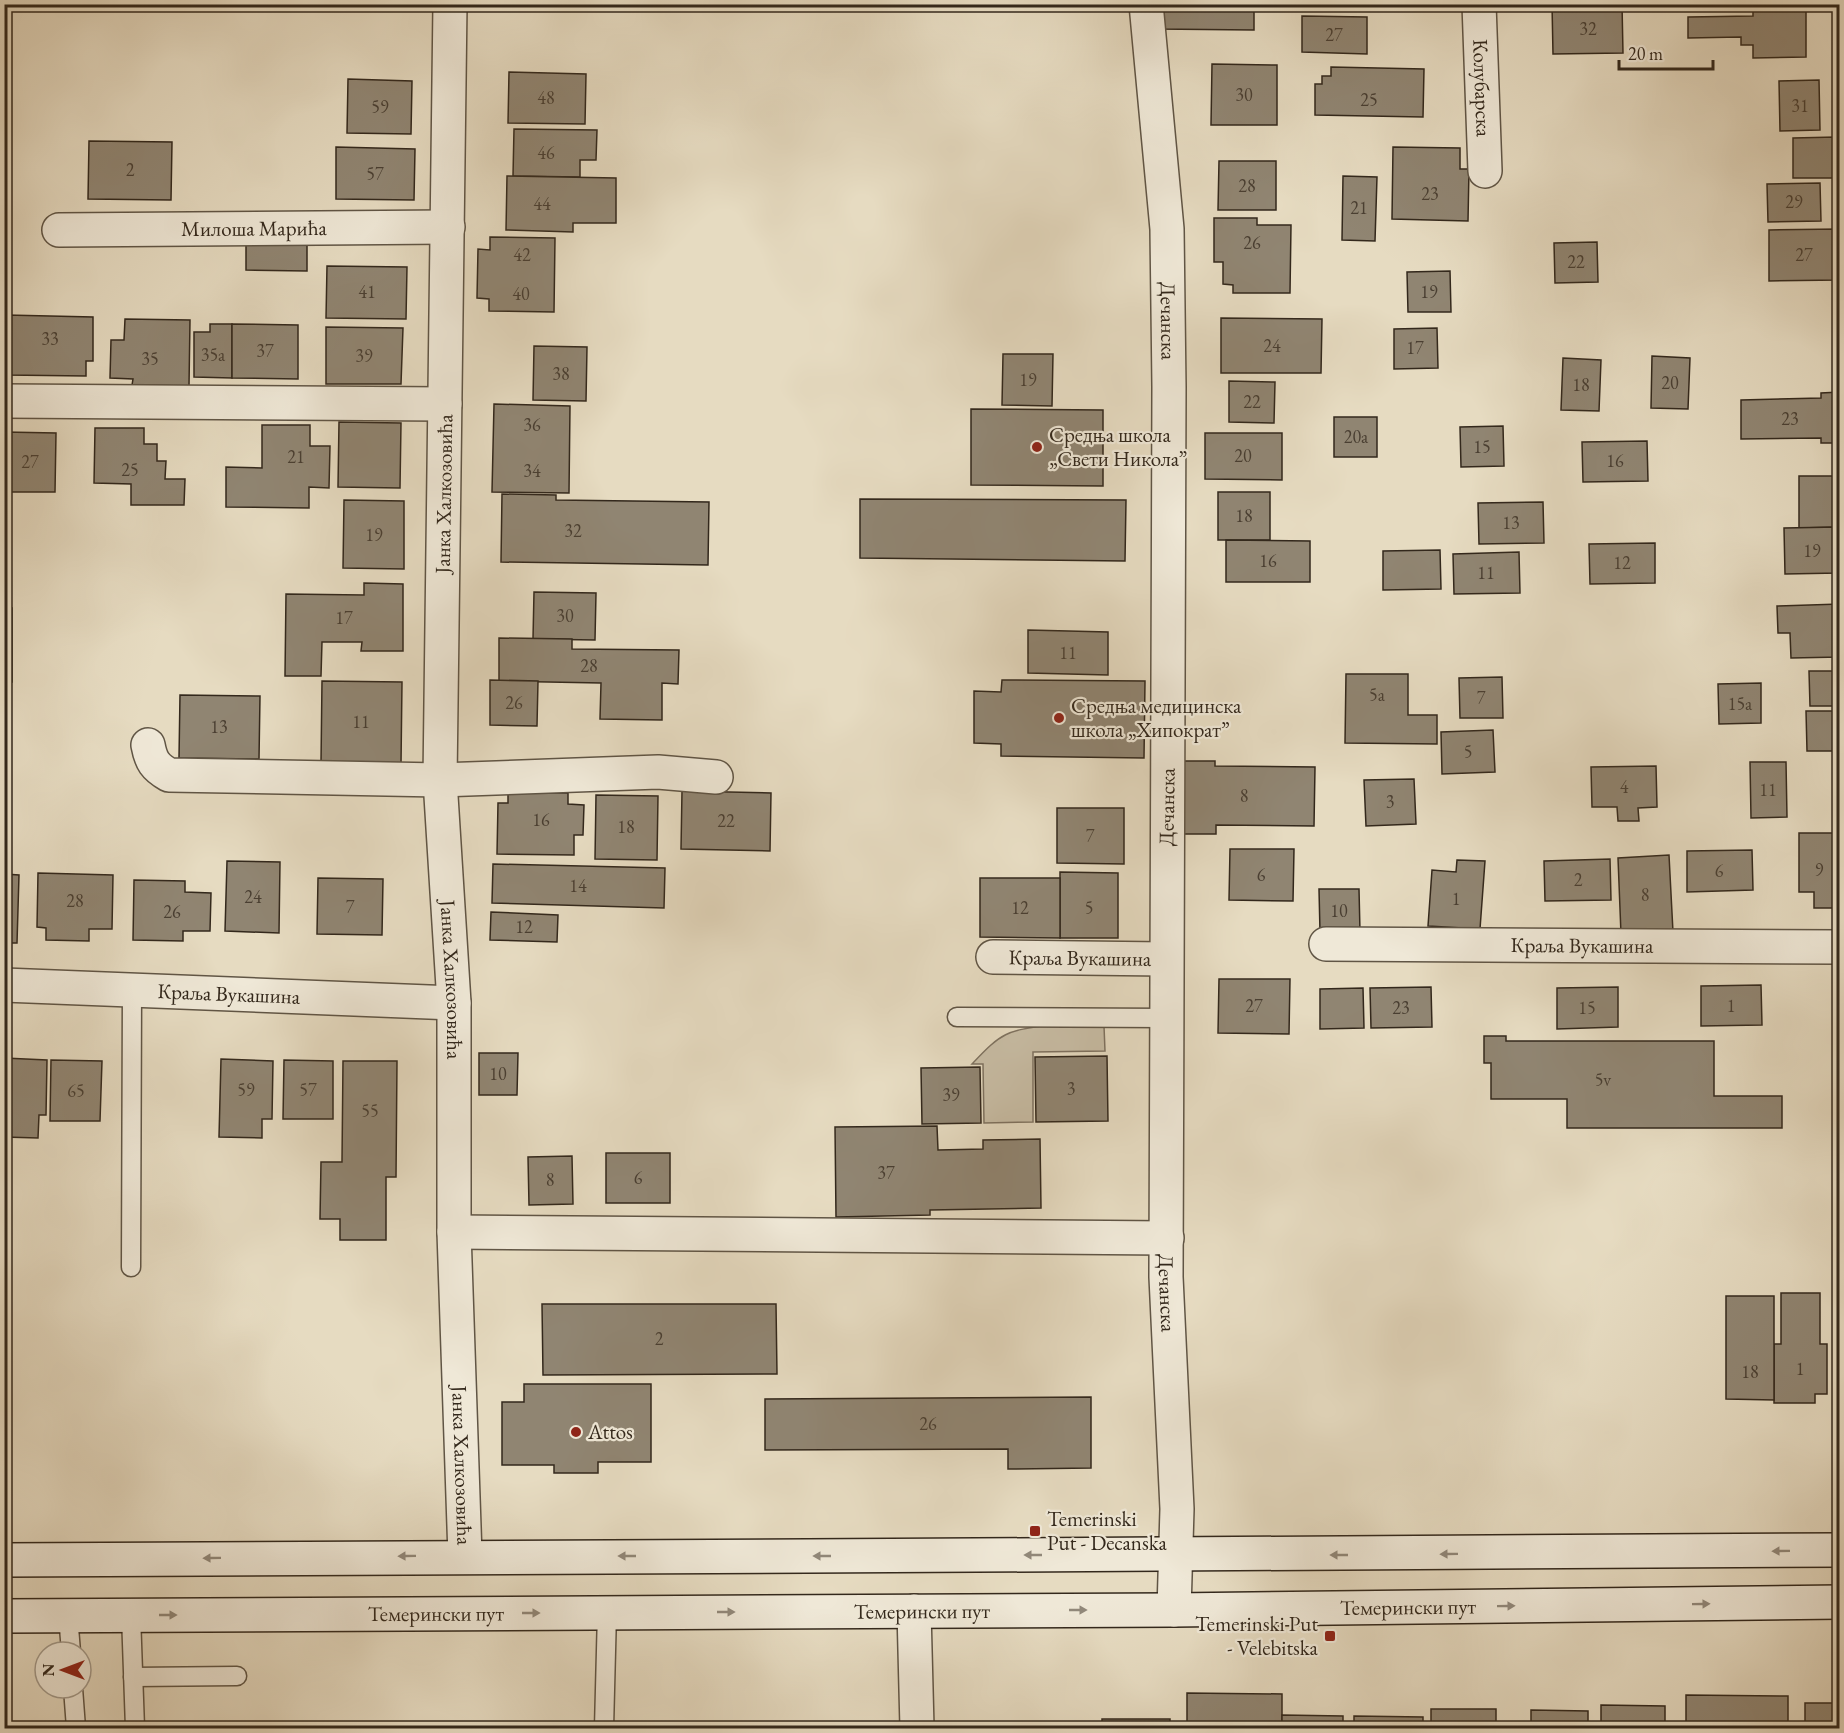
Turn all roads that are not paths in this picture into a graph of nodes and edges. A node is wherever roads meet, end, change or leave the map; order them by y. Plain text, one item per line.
1 (450, 4) edge
2 (1479, 4) edge
3 (1141, 8) edge
4 (1485, 171) dead end
5 (448, 227) junction
6 (59, 230) dead end
7 (4, 401) edge
8 (445, 404) junction
9 (148, 745) dead end
10 (716, 777) dead end
11 (440, 780) junction
12 (1326, 944) dead end
13 (1839, 947) edge
14 (993, 957) dead end
15 (1166, 959) junction
16 (4, 985) edge
17 (132, 990) junction
18 (454, 1003) junction
19 (957, 1017) dead end
20 (1167, 1017) junction
21 (454, 1232) junction
22 (1167, 1238) junction
23 (131, 1267) dead end
24 (1839, 1550) edge
25 (1176, 1555) junction
26 (465, 1556) junction
27 (4, 1560) edge
28 (1839, 1602) edge
29 (1174, 1610) junction
30 (914, 1611) junction
31 (607, 1612) junction
32 (131, 1615) junction
33 (4, 1616) edge
34 (68, 1616) junction
35 (69, 1640) edge
36 (237, 1676) dead end
37 (133, 1677) junction
38 (74, 1700) edge
39 (76, 1728) edge
40 (135, 1728) edge
41 (604, 1728) edge
42 (917, 1728) edge

1 - 5 street, Јанка Халкозовића
2 - 4 street, Колубарска
3 - 15 street, Дечанска
5 - 6 street, Милоша Марића
5 - 8 street, Јанка Халкозовића
7 - 8 street, Јанка Халкозовића
8 - 11 street, Јанка Халкозовића
9 - 11 street
10 - 11 street
11 - 18 street, Јанка Халкозовића
12 - 13 street, Краља Вукашина
14 - 15 street, Краља Вукашина
15 - 20 street, Дечанска
16 - 17 street, Краља Вукашина
17 - 18 street, Краља Вукашина
17 - 23 lane
18 - 21 street, Јанка Халкозовића
19 - 20 lane
20 - 22 street, Дечанска
21 - 22 street
21 - 26 street, Јанка Халкозовића
22 - 25 street, Дечанска
24 -> 25 street
25 -> 26 street
25 - 29 street, Дечанска
26 -> 27 street
29 -> 28 street, Темерински пут
30 -> 29 street, Темерински пут
31 -> 30 street, Темерински пут
30 - 42 street
32 -> 31 street, Темерински пут
31 - 41 lane
32 - 34 street, Темерински пут
32 - 37 lane
33 - 34 street, Темерински пут
34 - 35 lane
36 - 37 lane
37 - 40 lane
38 - 39 lane

